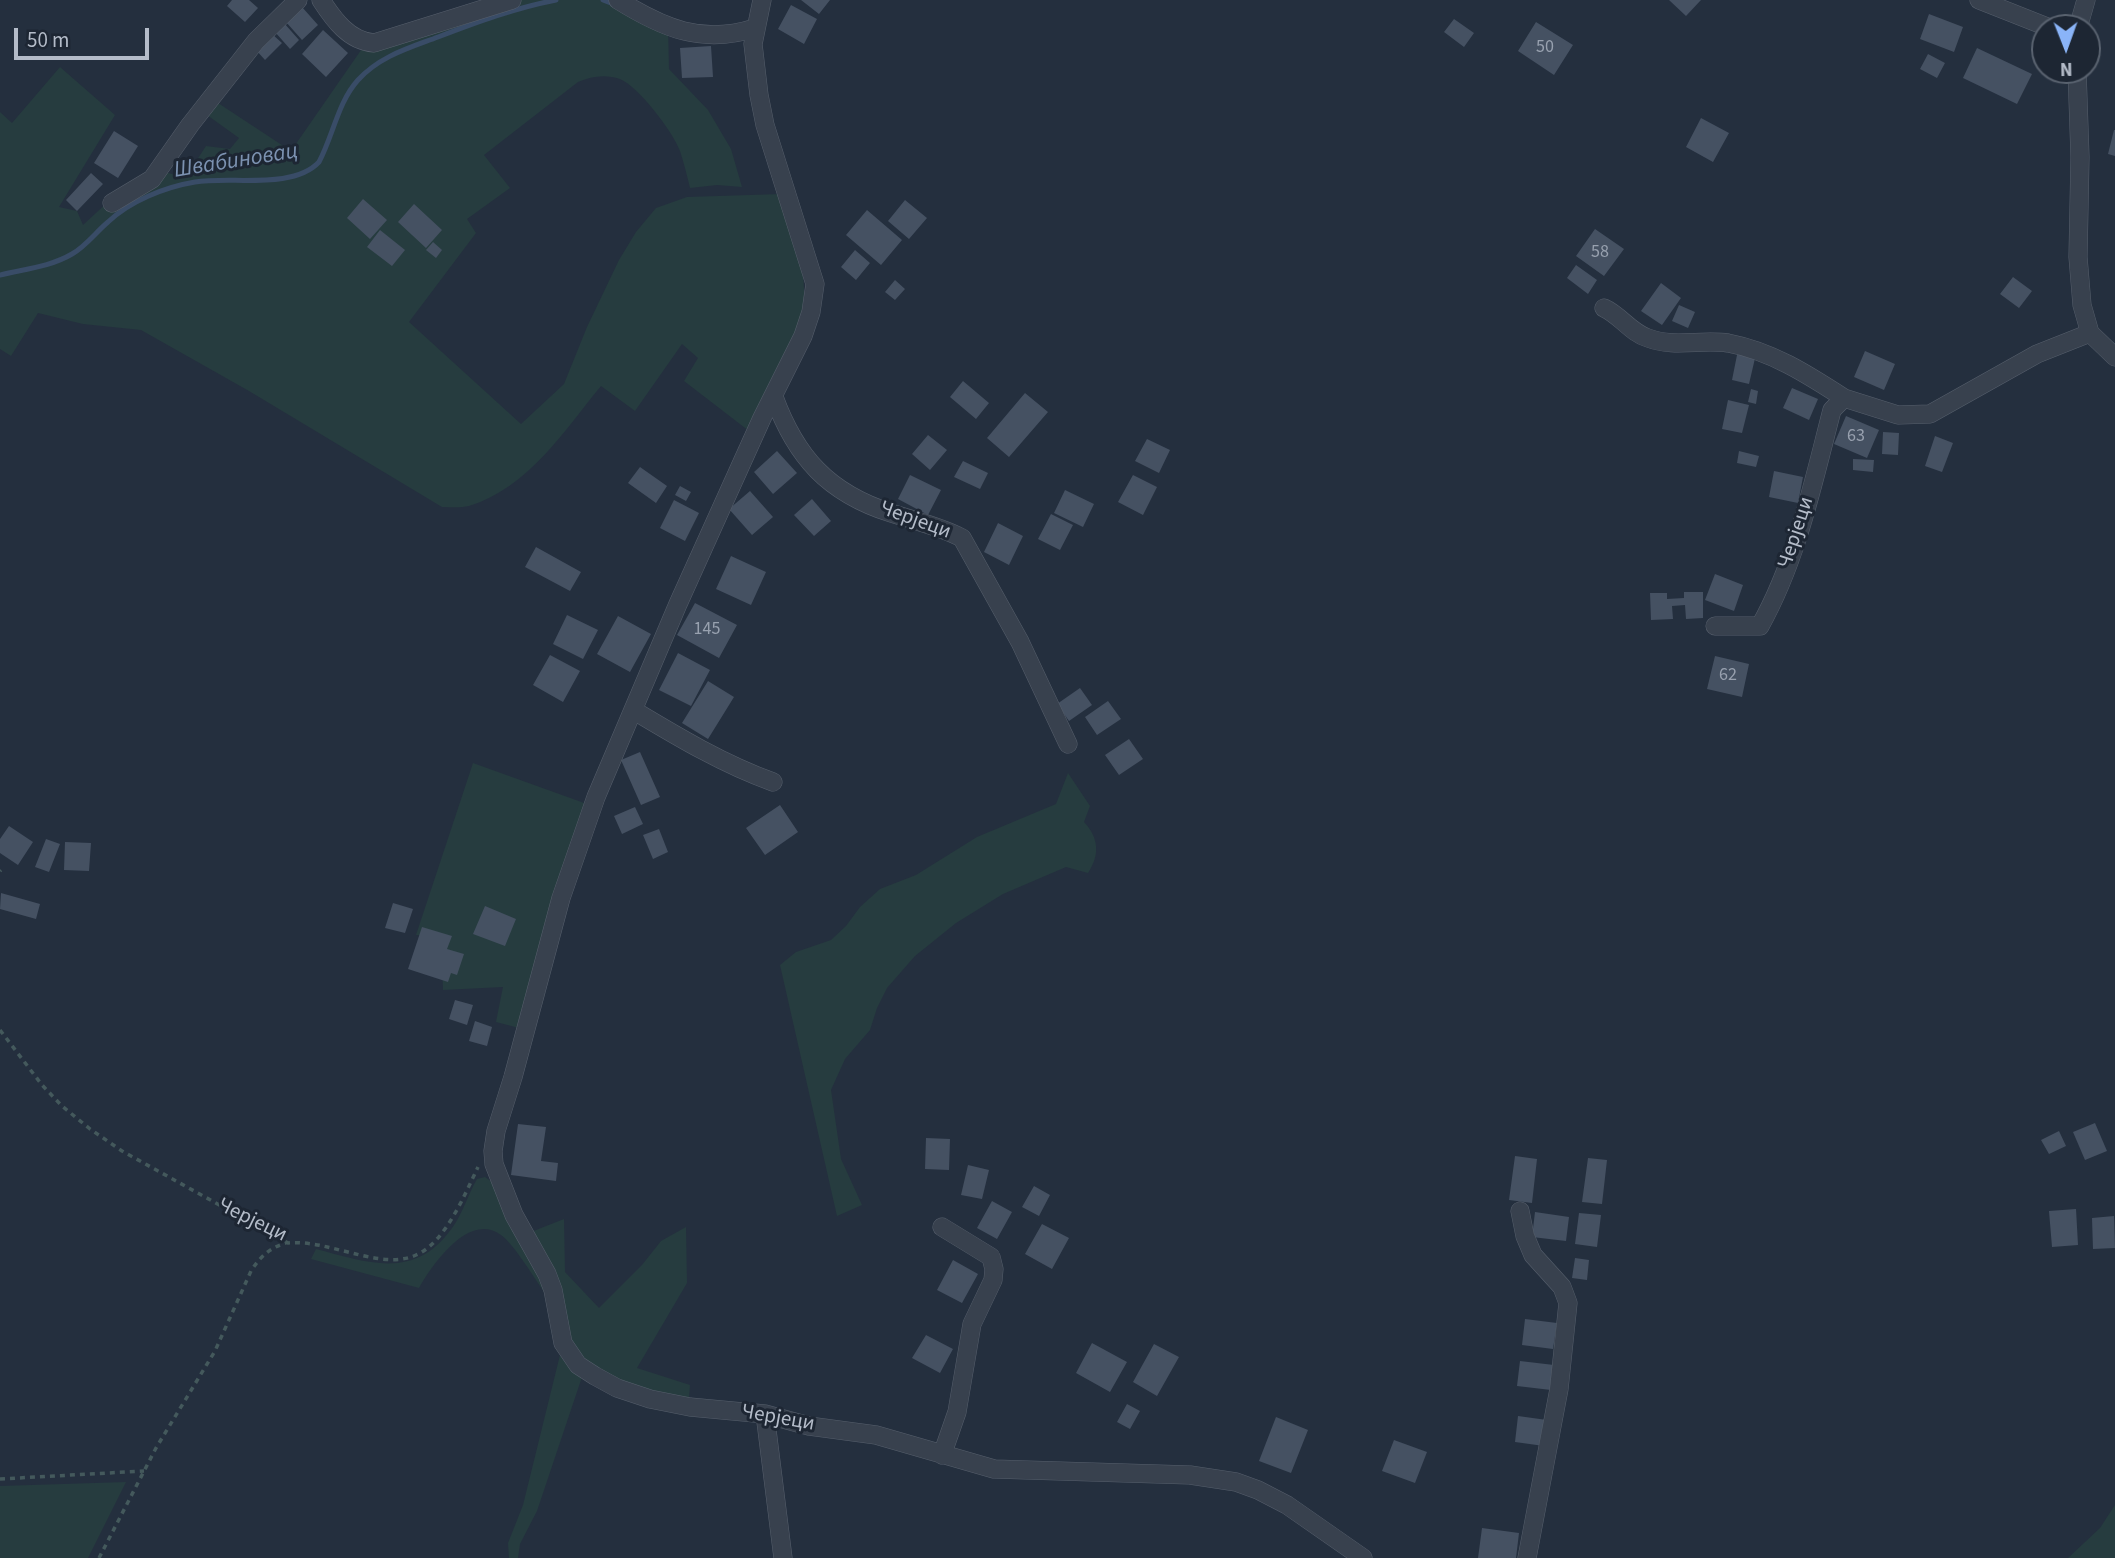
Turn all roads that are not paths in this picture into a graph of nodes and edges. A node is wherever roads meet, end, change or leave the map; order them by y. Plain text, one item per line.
1 (298, 0) edge
2 (321, 0) edge
3 (512, 0) edge
4 (618, 0) edge
5 (762, 0) edge
6 (1979, 0) edge
7 (2031, 21) edge
8 (755, 28) junction
9 (2077, 84) edge
10 (112, 202) dead end
11 (1604, 308) dead end
12 (2090, 333) junction
13 (2115, 357) edge
14 (774, 397) junction
15 (1844, 398) junction
16 (1715, 626) dead end
17 (632, 710) junction
18 (1068, 744) dead end
19 (773, 782) dead end
20 (1520, 1212) dead end
21 (942, 1227) dead end
22 (765, 1414) junction
23 (942, 1455) junction
24 (783, 1558) edge
25 (1363, 1558) edge
26 (1527, 1558) edge

1 - 10 street
2 - 3 street
4 - 8 street
5 - 8 street, Черјеци
6 - 7 street
8 - 14 street, Черјеци
9 - 12 street
11 - 15 street
12 - 13 street
12 - 15 street
14 - 17 street, Черјеци
14 - 18 street, Черјеци
15 - 16 street, Черјеци
17 - 19 street
17 - 22 street, Черјеци
20 - 26 street
21 - 23 street
22 - 23 street, Черјеци
22 - 24 street
23 - 25 street, Черјеци

